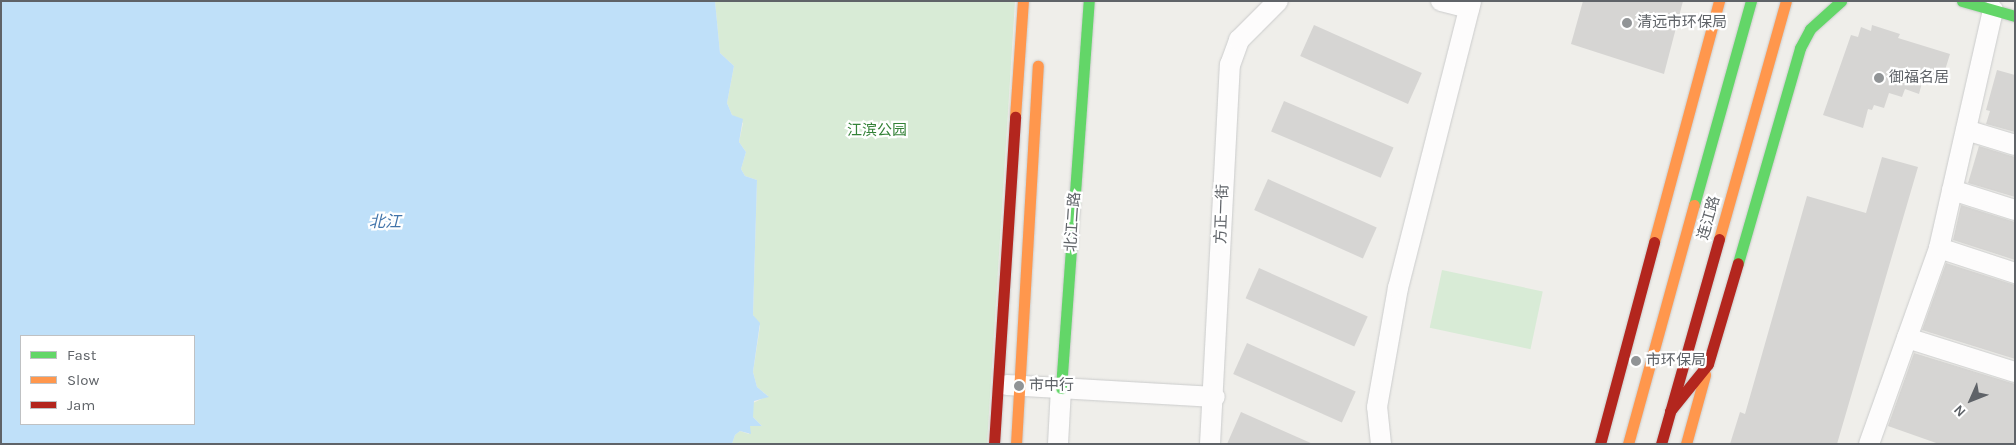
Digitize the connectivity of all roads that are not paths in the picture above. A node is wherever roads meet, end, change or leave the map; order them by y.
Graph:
1 (1023, 1) edge
2 (1090, 1) edge
3 (1278, 1) edge
4 (1441, 1) edge
5 (1719, 1) edge
6 (1751, 1) edge
7 (1786, 1) edge
8 (1841, 1) edge
9 (1962, 1) edge
10 (1470, 5) edge
11 (1731, 8) edge
12 (1993, 10) junction
13 (2015, 16) edge
14 (1739, 44) junction
15 (1039, 50) dead end
16 (1966, 130) junction
17 (2015, 145) edge
18 (1952, 190) junction
19 (2015, 210) edge
20 (1939, 248) junction
21 (2015, 274) edge
22 (1907, 338) junction
23 (1708, 364) junction
24 (2015, 372) edge
25 (996, 384) junction
26 (1019, 386) junction
27 (1061, 388) junction
28 (1215, 398) junction
29 (1670, 411) junction
30 (1629, 439) edge
31 (1872, 443) edge
32 (994, 444) edge
33 (1016, 444) edge
34 (1058, 444) edge
35 (1210, 444) edge
36 (1381, 444) edge
37 (1600, 444) edge
38 (1662, 444) edge
39 (1686, 444) edge

1 - 25 main road
2 - 27 main road, 北江二路
3 - 28 street, 方正一街
4 - 10 street
5 - 37 main road
6 - 14 main road, 连江路
7 - 29 main road, 连江路
8 - 23 main road
9 - 12 main road
10 - 36 street
11 - 14 main road
12 - 13 main road
12 - 16 street
14 - 30 main road, 连江路
15 - 26 main road
16 - 17 street
16 - 18 street
18 - 19 street
18 - 20 street
20 - 21 street
20 - 22 street
22 - 24 street
22 - 31 street
23 - 29 main road
23 - 39 main road
25 - 26 street
25 - 32 main road
26 - 27 street
26 - 33 main road
27 - 28 street
27 - 34 street, 北江二路
28 - 35 street, 方正一街
29 - 38 main road, 连江路
30 - 38 street

